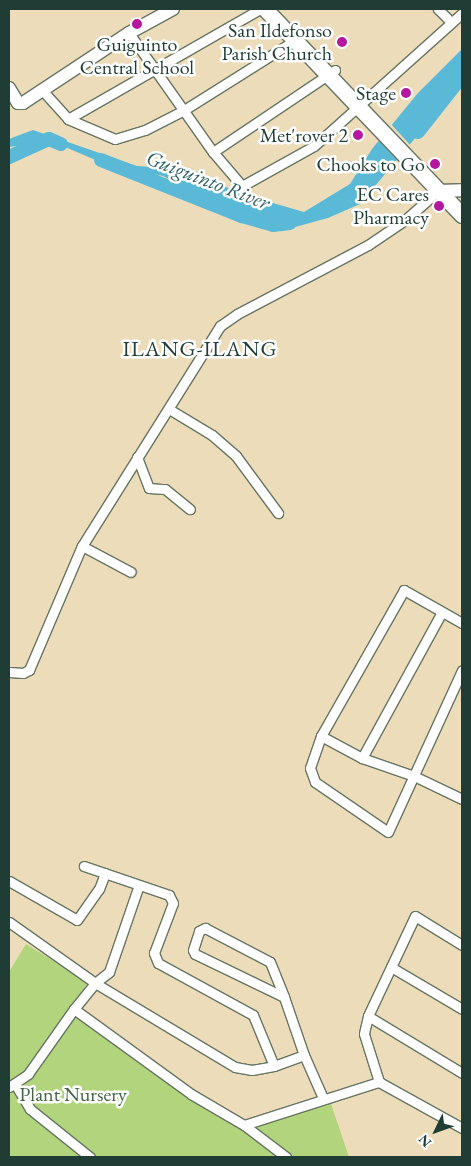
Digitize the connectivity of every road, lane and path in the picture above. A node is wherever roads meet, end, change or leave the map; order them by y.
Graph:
1 (173, 9) edge
2 (260, 9) edge
3 (265, 9) edge
4 (276, 9) edge
5 (438, 9) edge
6 (462, 13) edge
7 (451, 22) junction
8 (129, 34) junction
9 (295, 40) junction
10 (156, 71) junction
11 (332, 73) junction
12 (9, 88) edge
13 (43, 91) junction
14 (367, 108) junction
15 (184, 110) junction
16 (68, 119) junction
17 (213, 152) junction
18 (443, 190) junction
19 (462, 190) edge
20 (462, 204) edge
21 (462, 215) edge
22 (169, 409) junction
23 (137, 457) junction
24 (190, 509) dead end
25 (278, 513) dead end
26 (82, 546) junction
27 (131, 572) dead end
28 (442, 612) junction
29 (462, 623) edge
30 (462, 670) edge
31 (9, 672) edge
32 (321, 736) junction
33 (362, 758) junction
34 (414, 776) junction
35 (461, 795) edge
36 (84, 866) dead end
37 (106, 873) junction
38 (9, 882) edge
39 (139, 885) junction
40 (9, 922) edge
41 (462, 944) edge
42 (391, 967) junction
43 (95, 982) junction
44 (284, 997) junction
45 (74, 1009) junction
46 (462, 1009) edge
47 (368, 1016) junction
48 (304, 1055) junction
49 (274, 1066) junction
50 (462, 1073) edge
51 (379, 1082) junction
52 (12, 1086) edge
53 (323, 1098) junction
54 (244, 1125) junction
55 (462, 1128) edge
56 (90, 1157) edge
57 (286, 1157) edge

1 - 8 street
2 - 10 street
3 - 9 highway
4 - 11 highway
5 - 7 street
6 - 7 street
7 - 14 street
8 - 10 street
8 - 13 street
9 - 11 highway
9 - 15 street
10 - 15 street
10 - 16 street
11 - 14 highway
11 - 17 street
12 - 13 street
13 - 16 street
14 - 17 street
14 - 18 highway
15 - 16 street
15 - 17 street
18 - 19 street
18 - 20 highway
18 - 21 highway
18 - 22 street
22 - 23 street
22 - 25 street
23 - 24 street
23 - 26 street
26 - 27 street
26 - 31 street
28 - 29 street
28 - 32 street
28 - 33 street
30 - 34 street
32 - 33 street
32 - 34 street
33 - 34 street
34 - 35 street
36 - 37 street
37 - 38 street
37 - 39 street
39 - 43 street
39 - 49 street
40 - 43 street
41 - 42 street
42 - 46 street
42 - 47 street
43 - 45 street
43 - 49 street
44 - 44 street
44 - 48 street
45 - 52 street
45 - 54 street
47 - 50 street
47 - 51 street
48 - 49 street
48 - 53 street
51 - 53 street
51 - 55 street
52 - 56 street
53 - 54 street
54 - 57 street

